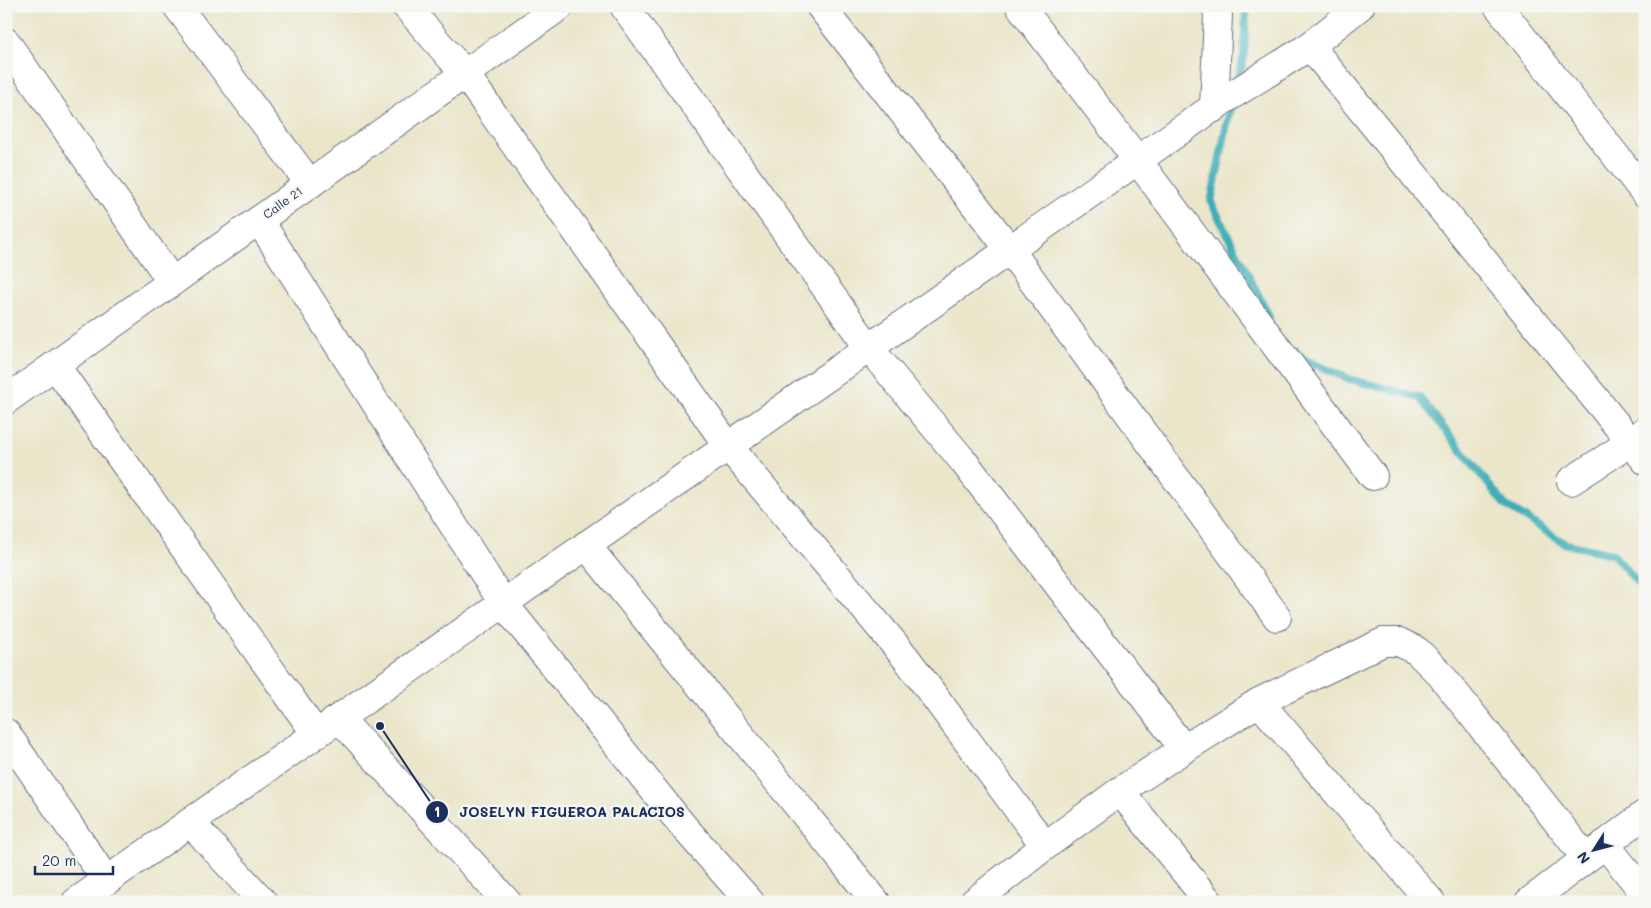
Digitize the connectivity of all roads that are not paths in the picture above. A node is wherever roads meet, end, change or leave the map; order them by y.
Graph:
1 (177, 6) edge
2 (406, 6) edge
3 (560, 6) edge
4 (624, 6) edge
5 (820, 6) edge
6 (1020, 6) edge
7 (1216, 6) edge
8 (1360, 6) edge
9 (1498, 6) edge
10 (6, 42) edge
11 (1300, 52) junction
12 (465, 74) junction
13 (1217, 105) junction
14 (1138, 161) junction
15 (310, 184) junction
16 (1645, 193) edge
17 (260, 220) junction
18 (1010, 250) junction
19 (172, 282) junction
20 (869, 348) junction
21 (55, 365) junction
22 (6, 400) edge
23 (1640, 444) edge
24 (728, 446) junction
25 (1373, 476) dead end
26 (1571, 481) dead end
27 (586, 545) junction
28 (503, 604) junction
29 (1278, 617) dead end
30 (1259, 702) junction
31 (339, 718) junction
32 (6, 733) edge
33 (316, 734) junction
34 (1184, 749) junction
35 (1120, 791) junction
36 (1645, 814) edge
37 (190, 822) junction
38 (1044, 846) junction
39 (1596, 851) junction
40 (106, 880) junction
41 (1002, 894) edge
42 (1645, 894) edge
43 (76, 902) edge
44 (263, 902) edge
45 (507, 902) edge
46 (750, 902) edge
47 (876, 902) edge
48 (974, 902) edge
49 (1209, 902) edge
50 (1431, 902) edge
51 (1530, 902) edge

1 - 15 street
2 - 12 street
3 - 12 street, Calle 21
4 - 20 street
5 - 18 street
6 - 14 street
7 - 13 street
8 - 11 street
9 - 16 street
10 - 19 street
11 - 13 street
11 - 23 street
12 - 15 street, Calle 21
12 - 24 street
13 - 14 street
14 - 18 street
14 - 25 street
15 - 17 street, Calle 21
17 - 19 street, Calle 21
17 - 28 street
18 - 20 street
18 - 29 street
19 - 21 street, Calle 21
20 - 24 street
20 - 34 street
21 - 22 street, Calle 21
21 - 33 street
23 - 26 street
24 - 27 street
24 - 38 street
27 - 28 street
27 - 47 street
28 - 31 street
28 - 46 street
30 - 34 street
30 - 39 street
30 - 50 street
31 - 33 street
31 - 45 street
32 - 40 street
33 - 37 street
34 - 35 street
35 - 38 street
35 - 49 street
36 - 39 street
37 - 40 street
37 - 44 street
38 - 41 street
39 - 42 street
39 - 51 street
40 - 43 street
41 - 48 street

